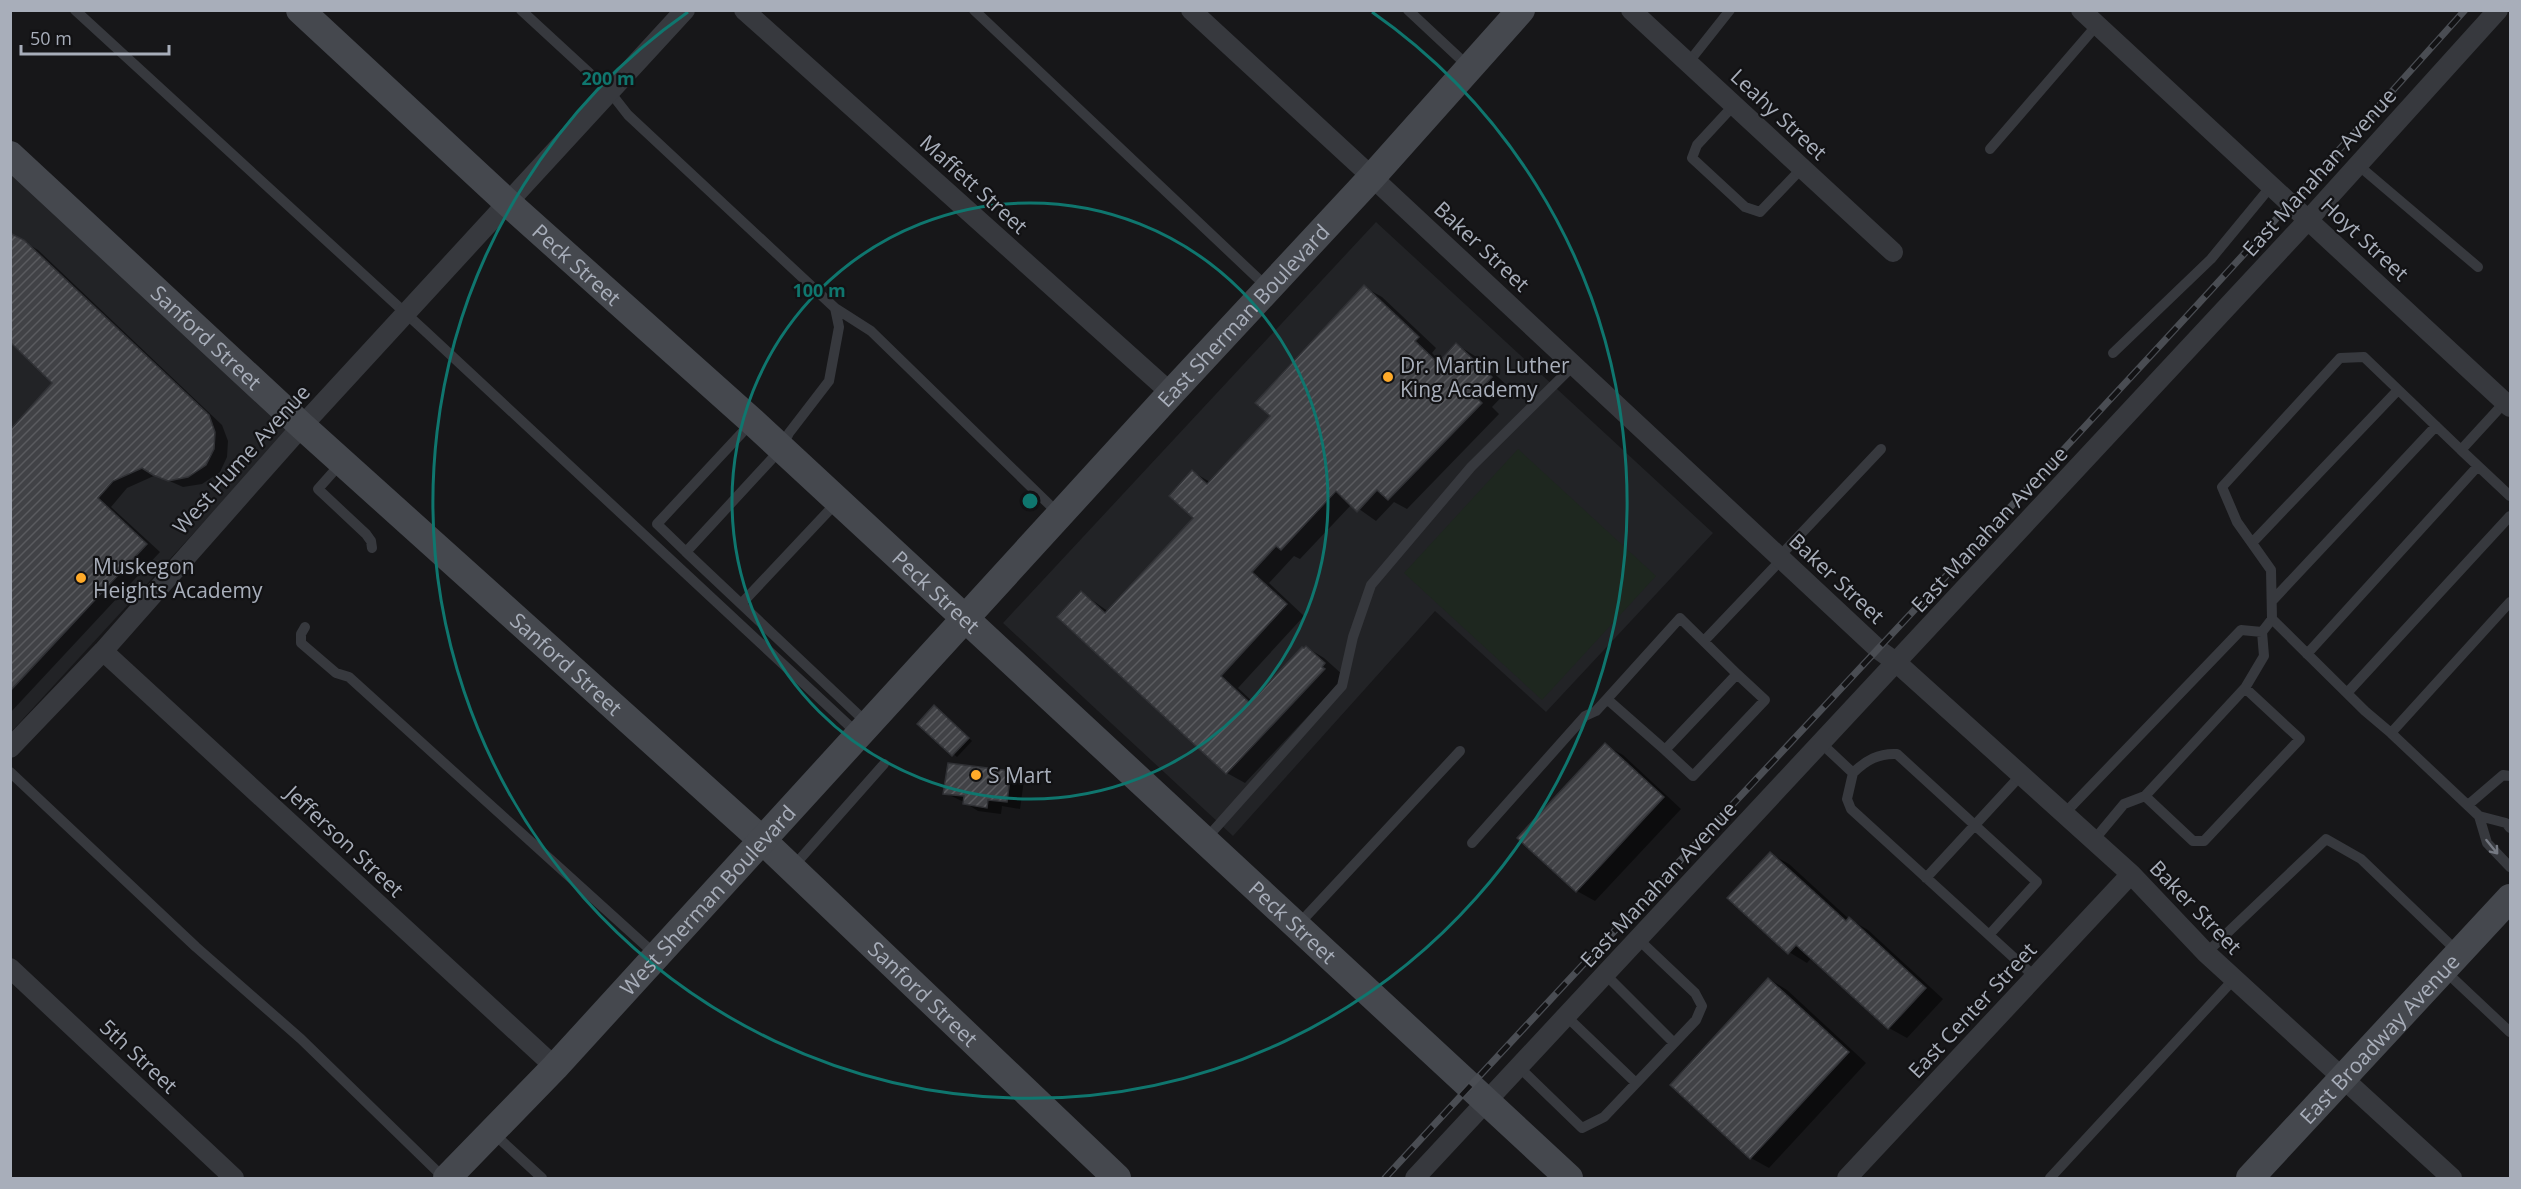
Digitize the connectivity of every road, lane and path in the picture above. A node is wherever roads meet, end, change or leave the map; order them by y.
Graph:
1 (75, 10) edge
2 (300, 10) edge
3 (521, 10) edge
4 (685, 10) edge
5 (744, 10) edge
6 (974, 10) edge
7 (1191, 10) edge
8 (1408, 10) edge
9 (1521, 10) edge
10 (1631, 10) edge
11 (1730, 10) edge
12 (2081, 10) edge
13 (2498, 10) edge
14 (2097, 25) junction
15 (1688, 63) junction
16 (1469, 67) junction
17 (610, 92) junction
18 (1734, 105) junction
19 (1990, 149) dead end
20 (11, 155) edge
21 (2358, 165) junction
22 (1802, 168) junction
23 (1372, 177) junction
24 (2272, 185) junction
25 (508, 203) junction
26 (2309, 219) junction
27 (1893, 252) dead end
28 (2478, 267) dead end
29 (1268, 288) junction
30 (835, 308) junction
31 (405, 314) junction
32 (2113, 353) dead end
33 (1574, 365) junction
34 (2398, 390) junction
35 (1171, 393) junction
36 (2508, 405) edge
37 (753, 422) junction
38 (302, 426) junction
39 (2436, 426) junction
40 (781, 449) junction
41 (1881, 449) dead end
42 (2461, 450) junction
43 (342, 462) junction
44 (2478, 466) junction
45 (2511, 496) edge
46 (837, 502) junction
47 (1060, 515) junction
48 (2511, 516) edge
49 (2252, 543) junction
50 (372, 548) dead end
51 (686, 552) junction
52 (1780, 558) junction
53 (2272, 601) junction
54 (2511, 602) edge
55 (742, 603) junction
56 (2272, 619) junction
57 (966, 620) junction
58 (305, 627) dead end
59 (2262, 632) junction
60 (1704, 641) junction
61 (103, 651) junction
62 (2307, 654) junction
63 (1897, 663) junction
64 (1737, 674) junction
65 (2245, 688) junction
66 (2347, 693) junction
67 (1607, 699) junction
68 (864, 729) junction
69 (2391, 733) junction
70 (1822, 744) junction
71 (10, 748) edge
72 (1665, 750) junction
73 (1460, 751) dead end
74 (884, 764) dead end
75 (10, 772) edge
76 (1853, 773) junction
77 (2021, 775) junction
78 (2511, 776) edge
79 (2145, 796) junction
80 (2468, 805) junction
81 (2064, 814) junction
82 (2479, 816) junction
83 (1975, 825) junction
84 (2511, 828) edge
85 (762, 840) junction
86 (1204, 840) junction
87 (2094, 840) junction
88 (1472, 843) dead end
89 (2511, 867) edge
90 (792, 868) junction
91 (2131, 874) junction
92 (1926, 878) junction
93 (2511, 898) edge
94 (1297, 926) junction
95 (1989, 935) junction
96 (1639, 940) junction
97 (2206, 953) junction
98 (657, 956) junction
99 (2452, 961) junction
100 (10, 968) edge
101 (1606, 975) junction
102 (2035, 977) junction
103 (2234, 979) junction
104 (1567, 1017) junction
105 (2511, 1032) edge
106 (1674, 1043) junction
107 (555, 1067) junction
108 (1520, 1068) junction
109 (2342, 1080) junction
110 (1636, 1083) junction
111 (1487, 1103) junction
112 (492, 1132) junction
113 (234, 1179) edge
114 (445, 1179) edge
115 (542, 1179) edge
116 (1117, 1179) edge
117 (1415, 1179) edge
118 (1569, 1179) edge
119 (1847, 1179) edge
120 (2050, 1179) edge
121 (2250, 1179) edge
122 (2452, 1179) edge

1 - 31 lane
2 - 25 street, Peck Street
3 - 17 lane
4 - 17 street, West Hume Avenue
5 - 35 street, Maffett Street
6 - 29 lane
7 - 23 street, Baker Street
8 - 16 lane
9 - 16 street, East Sherman Boulevard
10 - 15 street, Leahy Street
11 - 15 lane
12 - 14 street, Hoyt Street
13 - 21 street, East Manahan Avenue
14 - 19 lane
14 - 24 street, Hoyt Street
15 - 18 street, Leahy Street
16 - 23 street, East Sherman Boulevard
17 - 25 street, West Hume Avenue
17 - 30 lane
18 - 22 street, Leahy Street
18 - 22 lane
20 - 38 street, Sanford Street
21 - 26 street, East Manahan Avenue
21 - 28 lane
22 - 27 street, Leahy Street
23 - 29 street, East Sherman Boulevard
23 - 33 street, Baker Street
24 - 26 street, Hoyt Street
24 - 32 lane
25 - 31 street, West Hume Avenue
25 - 37 street, Peck Street
26 - 36 street, Hoyt Street
26 - 63 street, East Manahan Avenue
29 - 35 street, East Sherman Boulevard
30 - 40 lane
30 - 47 lane
31 - 38 street, West Hume Avenue
31 - 68 lane
33 - 52 street, Baker Street
33 - 86 lane
34 - 39 lane
34 - 49 lane
34 - 49 lane
35 - 47 street, East Sherman Boulevard
36 - 42 lane
37 - 40 street, Peck Street
37 - 51 lane
38 - 43 street, Sanford Street
38 - 61 street, West Hume Avenue
39 - 42 lane
39 - 53 lane
40 - 46 street, Peck Street
40 - 51 lane
41 - 52 lane
42 - 44 lane
43 - 50 lane
43 - 85 street, Sanford Street
44 - 45 lane
44 - 62 lane
46 - 55 lane
46 - 57 street, Peck Street
47 - 57 street, East Sherman Boulevard
48 - 66 lane
49 - 53 lane
51 - 55 lane
52 - 60 lane
52 - 63 street, Baker Street
53 - 56 lane
54 - 69 lane
55 - 68 lane
56 - 59 lane
56 - 62 lane
57 - 68 street, West Sherman Boulevard
57 - 86 street, Peck Street
58 - 98 lane
59 - 65 lane
59 - 81 lane
60 - 64 lane
60 - 67 lane
61 - 71 street, West Hume Avenue
61 - 107 street, Jefferson Street
62 - 66 lane
63 - 70 street, East Manahan Avenue
63 - 77 street, Baker Street
64 - 72 lane
64 - 72 lane
65 - 79 lane
65 - 79 lane
66 - 69 lane
67 - 72 lane
67 - 88 lane
68 - 85 street, West Sherman Boulevard
69 - 80 lane
70 - 76 lane
70 - 96 street, East Manahan Avenue
73 - 94 lane
74 - 90 lane
75 - 114 lane
76 - 83 lane
76 - 92 lane
77 - 81 street, Baker Street
77 - 83 lane
78 - 80 lane
79 - 87 lane
80 - 82 lane
81 - 87 street, Baker Street
82 - 84 lane
82 -> 89 lane
83 - 92 lane
83 - 95 lane
85 - 90 street, Sanford Street
85 - 98 street, West Sherman Boulevard
86 - 94 street, Peck Street
87 - 91 street, Baker Street
90 - 116 street, Sanford Street
91 - 97 street, Baker Street
91 - 102 street, East Center Street
92 - 95 lane
93 - 99 street, East Broadway Avenue
94 - 111 street, Peck Street
95 - 102 lane
96 - 101 street, East Manahan Avenue
96 - 106 lane
97 - 99 lane
97 - 103 street, Baker Street
98 - 107 street, West Sherman Boulevard
99 - 105 lane
99 - 109 street, East Broadway Avenue
100 - 113 street, 5th Street
101 - 104 street, East Manahan Avenue
101 - 106 lane
102 - 119 street, East Center Street
103 - 109 street, Baker Street
103 - 120 lane
104 - 108 street, East Manahan Avenue
104 - 110 lane
106 - 110 lane
107 - 112 street, West Sherman Boulevard
108 - 110 lane
108 - 111 street, East Manahan Avenue
109 - 121 street, East Broadway Avenue
109 - 122 street, Baker Street
111 - 117 street, East Manahan Avenue
111 - 118 street, Peck Street
112 - 114 street, West Sherman Boulevard
112 - 115 lane

